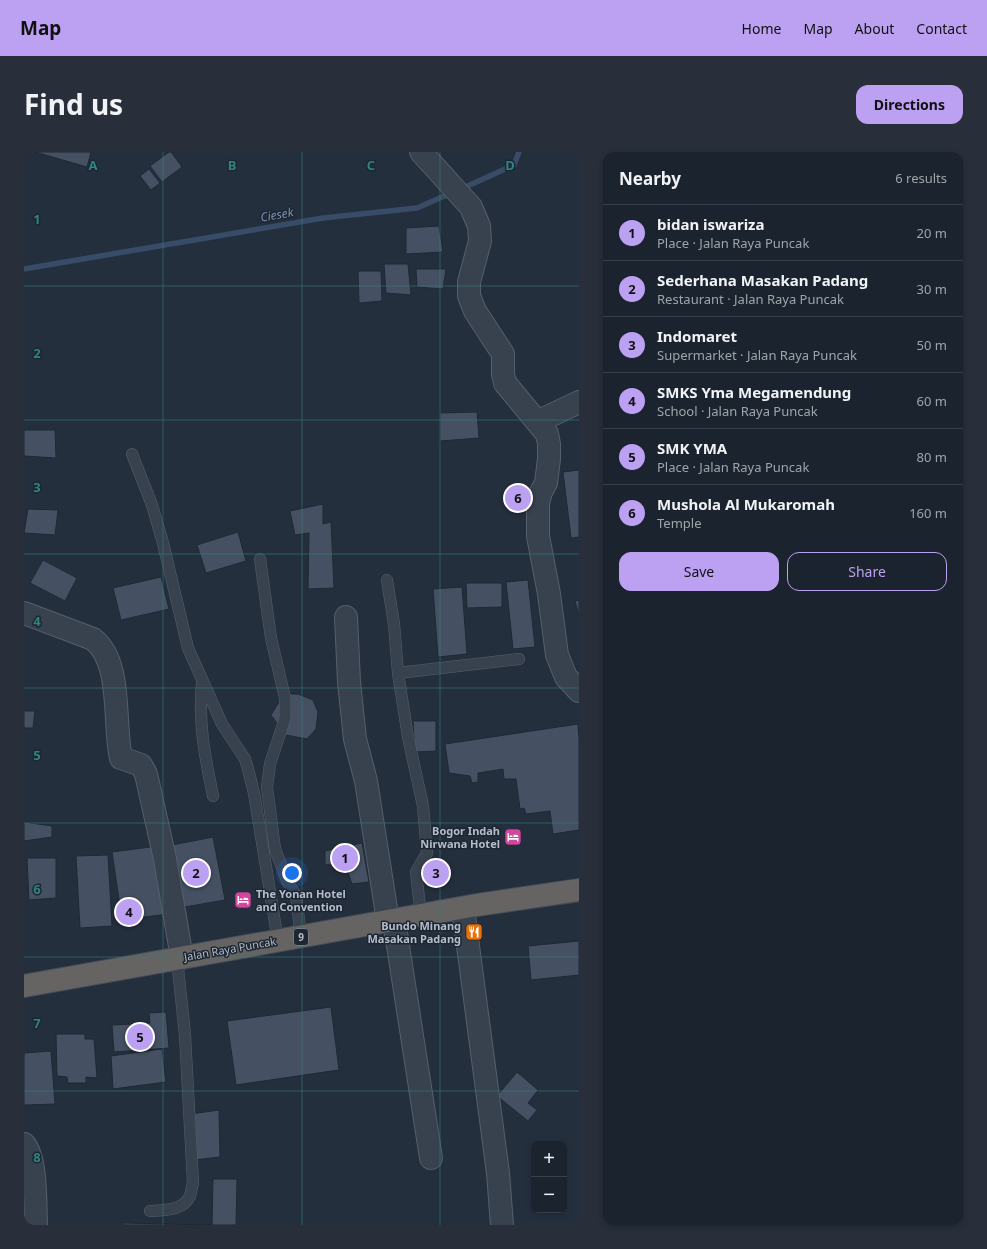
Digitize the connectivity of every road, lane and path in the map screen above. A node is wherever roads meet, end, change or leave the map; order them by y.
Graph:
1 (421, 153) edge
2 (579, 402) edge
3 (537, 422) junction
4 (132, 454) dead end
5 (260, 559) dead end
6 (387, 580) dead end
7 (24, 613) edge
8 (346, 617) dead end
9 (519, 659) dead end
10 (398, 674) junction
11 (202, 683) junction
12 (579, 691) edge
13 (213, 796) dead end
14 (579, 890) edge
15 (463, 908) junction
16 (421, 916) junction
17 (391, 921) junction
18 (301, 937) junction
19 (278, 941) junction
20 (180, 958) junction
21 (24, 986) edge
22 (24, 1144) edge
23 (431, 1158) dead end
24 (150, 1212) dead end
25 (36, 1225) edge
26 (502, 1225) edge

1 - 3 street
2 - 3 street
3 - 12 street
4 - 11 lane
5 - 18 lane
6 - 10 lane
7 - 20 street
8 - 17 street
9 - 10 lane
10 - 16 lane
11 - 13 lane
11 - 19 lane
14 - 15 highway, Jalan Raya Puncak / 9
15 - 16 highway, Jalan Raya Puncak / 9
15 - 26 street
16 - 17 highway, Jalan Raya Puncak / 9
17 - 18 highway, Jalan Raya Puncak / 9
17 - 23 street
18 - 19 highway, Jalan Raya Puncak / 9
19 - 20 highway, Jalan Raya Puncak / 9
20 - 21 highway, Jalan Raya Puncak / 9
20 - 24 lane
22 - 25 street

